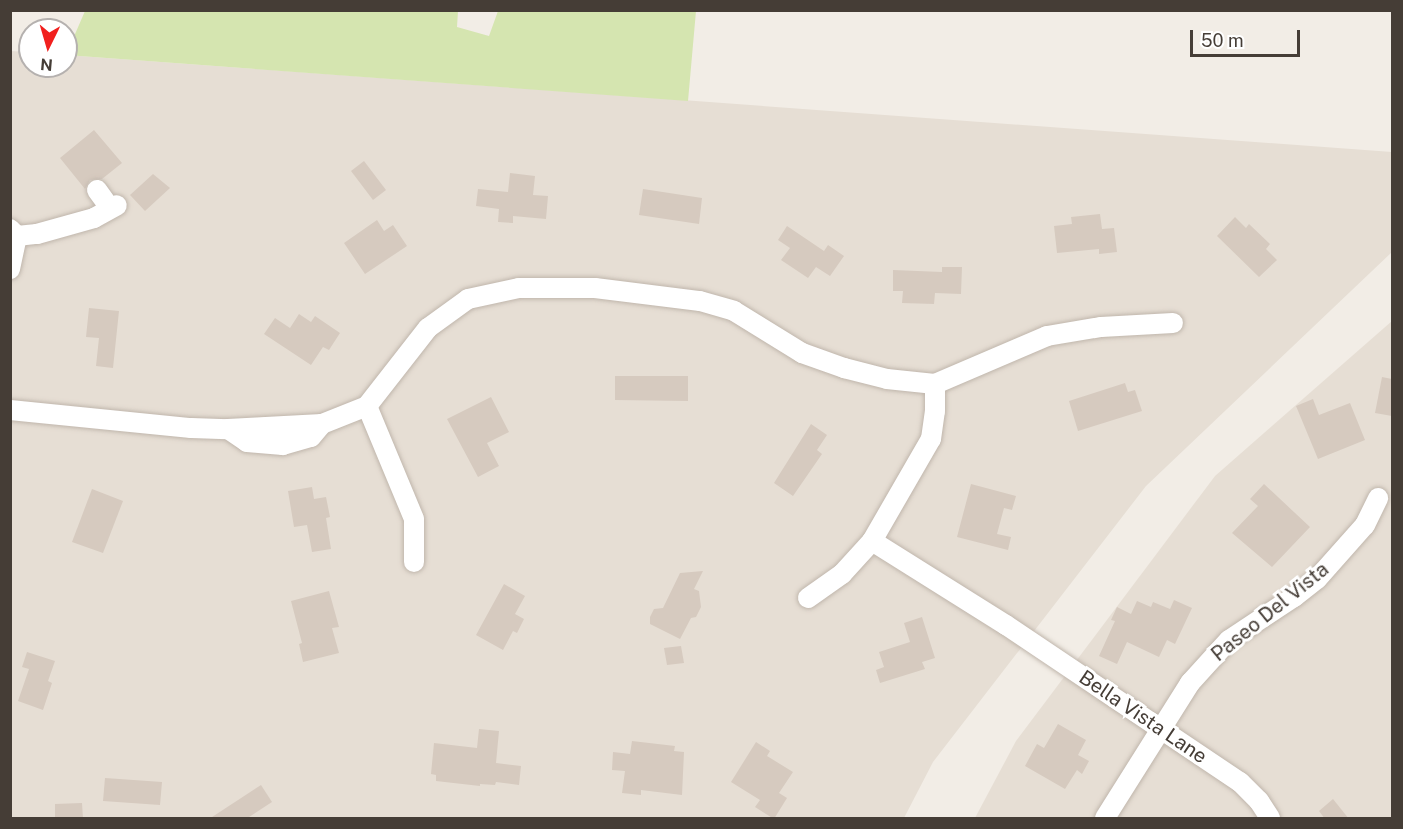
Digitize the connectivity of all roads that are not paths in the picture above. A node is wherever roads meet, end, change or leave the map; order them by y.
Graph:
1 (97, 190) dead end
2 (14, 232) edge
3 (10, 269) edge
4 (1173, 323) dead end
5 (935, 384) junction
6 (367, 406) junction
7 (10, 410) edge
8 (1378, 498) dead end
9 (872, 541) junction
10 (414, 562) dead end
11 (808, 598) dead end
12 (1161, 728) junction
13 (1105, 819) edge
14 (1270, 819) edge

1 - 2 street
2 - 3 street
4 - 5 street
5 - 6 street
5 - 9 street
6 - 7 street
6 - 10 street
8 - 12 street, Paseo Del Vista
9 - 11 street
9 - 12 street, Bella Vista Lane
12 - 13 street, Paseo Del Vista
12 - 14 street, Bella Vista Lane

